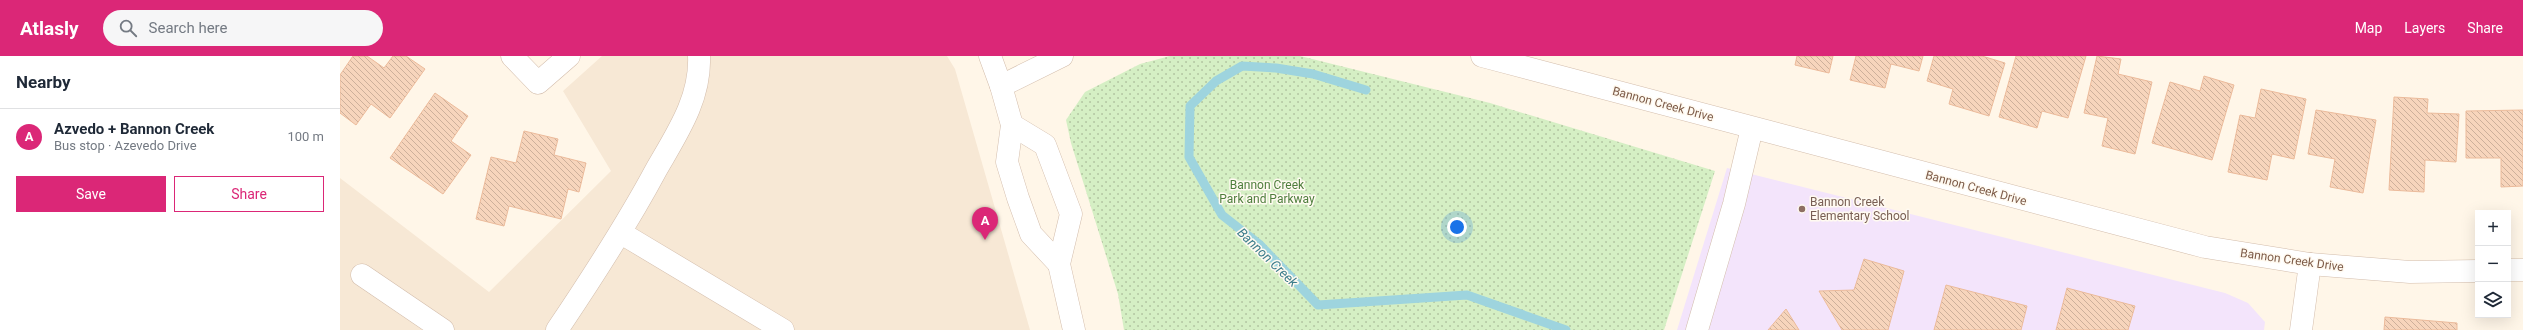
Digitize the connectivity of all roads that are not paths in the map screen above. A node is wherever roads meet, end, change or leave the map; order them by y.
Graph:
1 (512, 56) edge
2 (569, 56) edge
3 (699, 56) edge
4 (990, 56) edge
5 (1062, 56) edge
6 (1482, 56) edge
7 (1555, 65) edge
8 (1001, 86) junction
9 (1012, 125) junction
10 (1752, 128) junction
11 (621, 233) junction
12 (1059, 264) junction
13 (2310, 264) junction
14 (2511, 270) edge
15 (2523, 270) edge
16 (2475, 271) edge
17 (362, 275) dead end
18 (443, 330) edge
19 (557, 330) edge
20 (783, 330) edge
21 (1074, 330) edge
22 (1697, 330) edge
23 (2301, 330) edge

1 - 2 street
3 - 11 street
4 - 8 street
5 - 8 street
6 - 7 street, Bannon Creek Drive
7 - 10 street, Bannon Creek Drive
8 - 9 street
9 - 12 street
9 - 12 street
10 - 13 street, Bannon Creek Drive
10 - 22 street
11 - 19 street
11 - 20 street
12 - 21 street
13 - 16 street, Bannon Creek Drive
13 - 23 street
14 - 15 street
17 - 18 street

